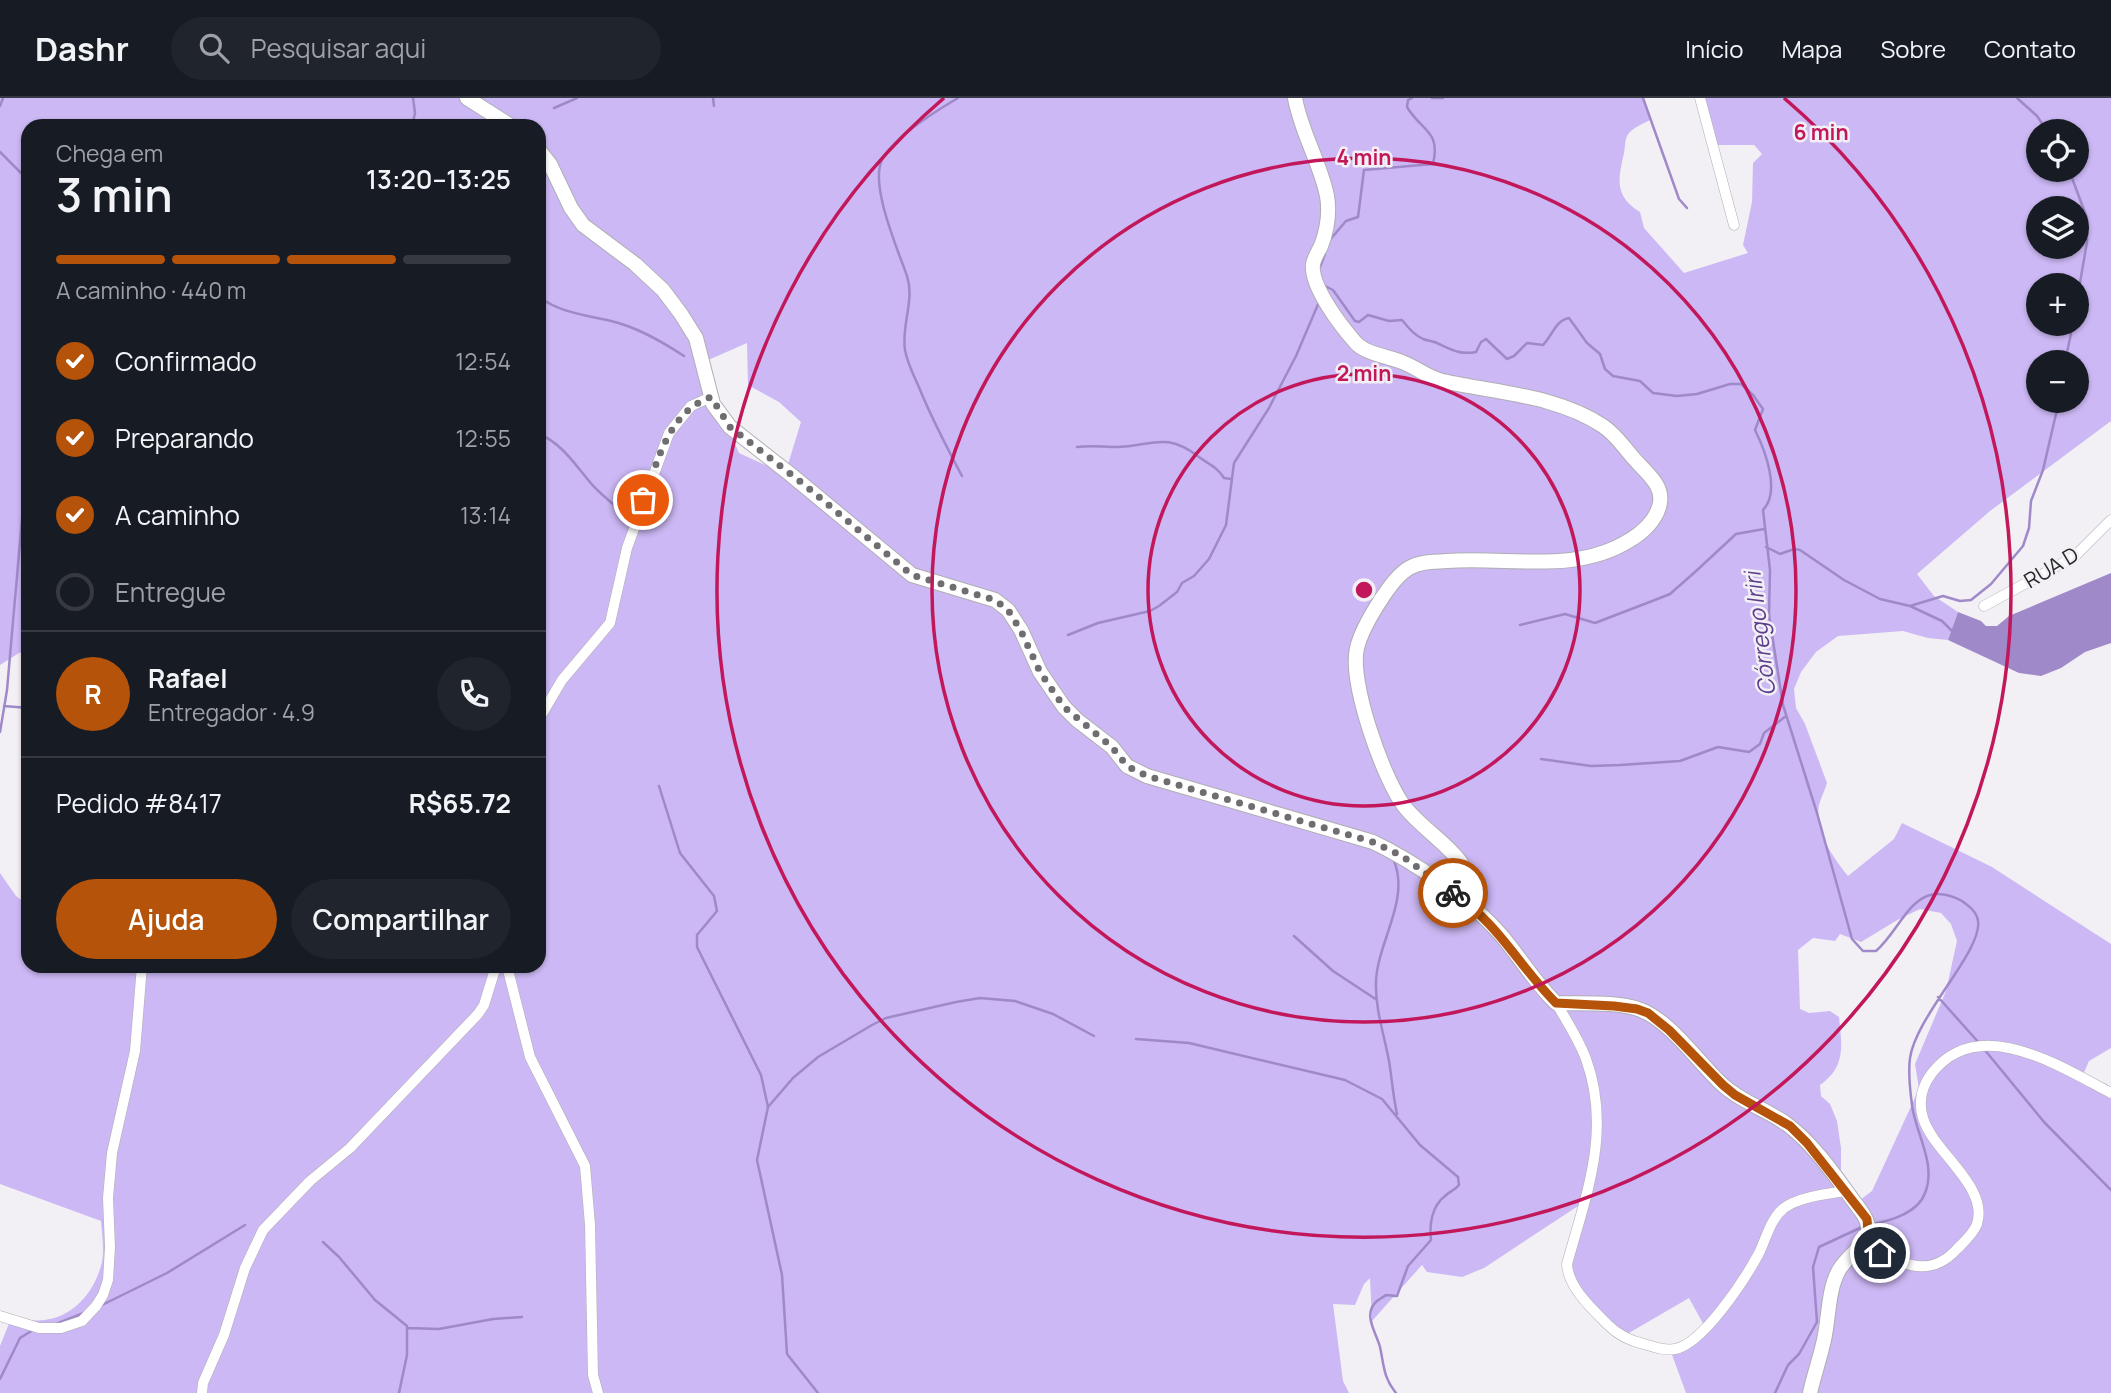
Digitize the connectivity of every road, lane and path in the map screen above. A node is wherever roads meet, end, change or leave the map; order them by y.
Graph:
1 (467, 98) edge
2 (1295, 98) edge
3 (1700, 98) edge
4 (500, 119) edge
5 (546, 159) edge
6 (1734, 225) dead end
7 (711, 397) junction
8 (2111, 520) edge
9 (1984, 606) dead end
10 (546, 707) edge
11 (1458, 896) junction
12 (141, 973) edge
13 (494, 973) edge
14 (508, 973) edge
15 (1556, 1003) junction
16 (2111, 1093) edge
17 (1844, 1191) junction
18 (1866, 1235) junction
19 (0, 1316) edge
20 (202, 1393) edge
21 (598, 1393) edge
22 (1810, 1393) edge

1 - 4 street
2 - 11 street
3 - 6 street
5 - 7 street
7 - 10 street
7 - 11 street
8 - 9 street, RUA D
11 - 15 street
12 - 19 street
13 - 20 street
14 - 21 street
15 - 17 street
15 - 17 street
16 - 18 street
17 - 18 street
18 - 22 street

